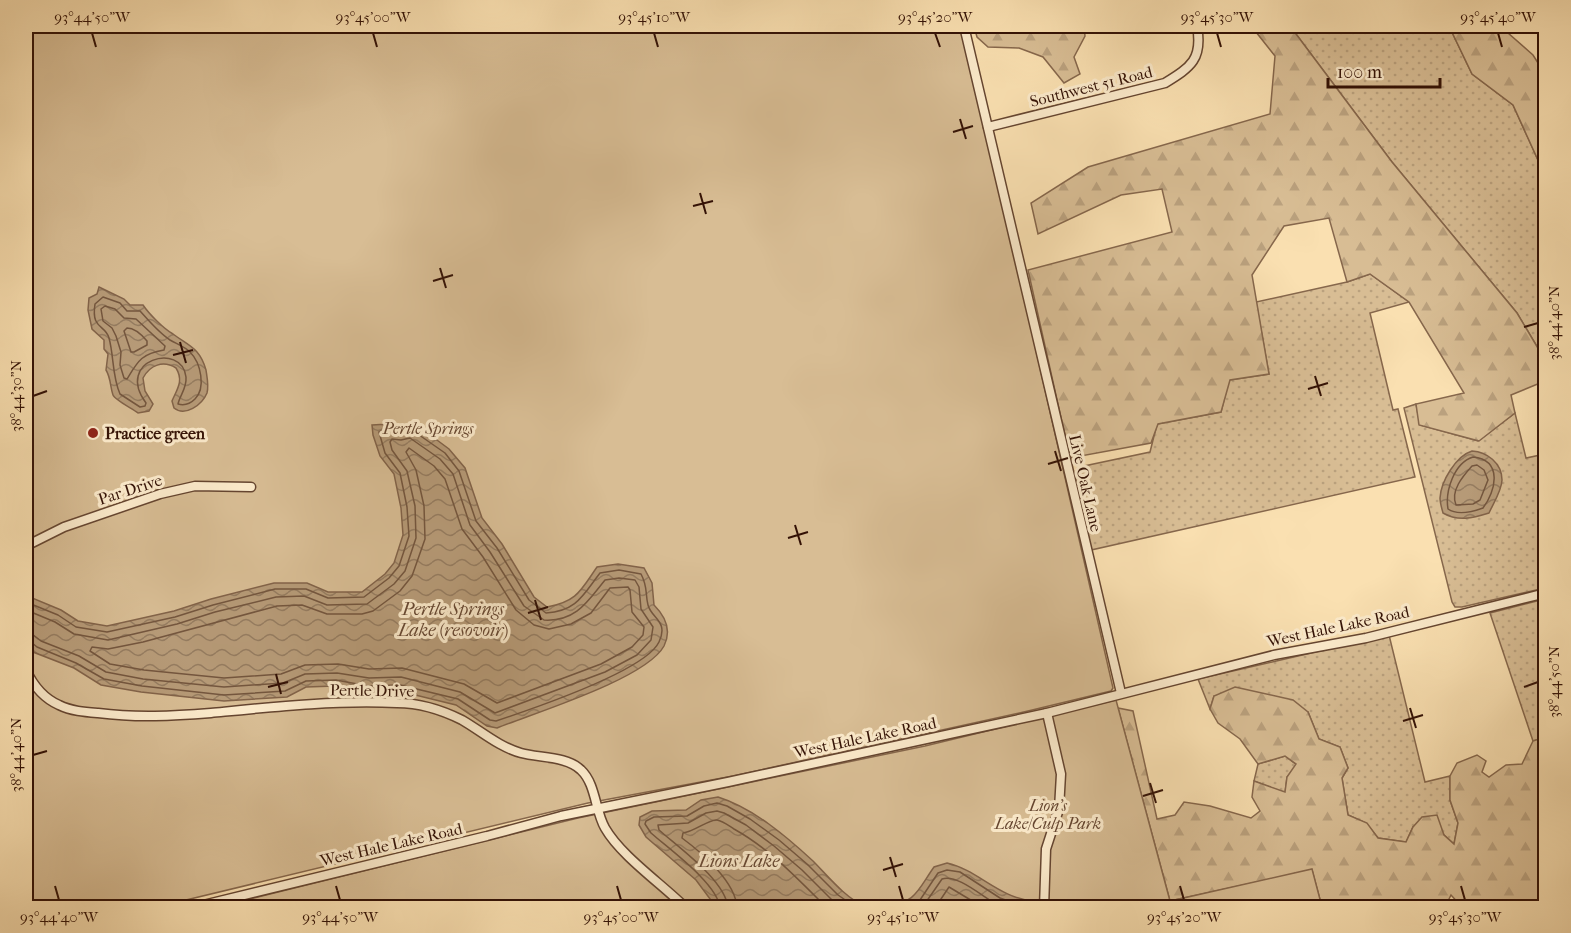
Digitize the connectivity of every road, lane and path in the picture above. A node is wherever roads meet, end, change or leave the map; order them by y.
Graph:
1 (964, 26) edge
2 (1197, 26) edge
3 (988, 127) junction
4 (251, 487) dead end
5 (26, 546) edge
6 (1545, 593) edge
7 (26, 670) edge
8 (1121, 693) junction
9 (1047, 713) junction
10 (598, 809) junction
11 (191, 908) edge
12 (686, 908) edge
13 (1044, 908) edge

1 - 3 street
2 - 3 street, Southwest 51 Road
3 - 8 street, Live Oak Lane
4 - 5 street, Par Drive
6 - 8 street, West Hale Lake Road
7 - 10 street, Pertle Drive
8 - 9 street, West Hale Lake Road
9 - 10 street, West Hale Lake Road
9 - 13 street
10 - 11 street, West Hale Lake Road
10 - 12 street, Pertle Drive

